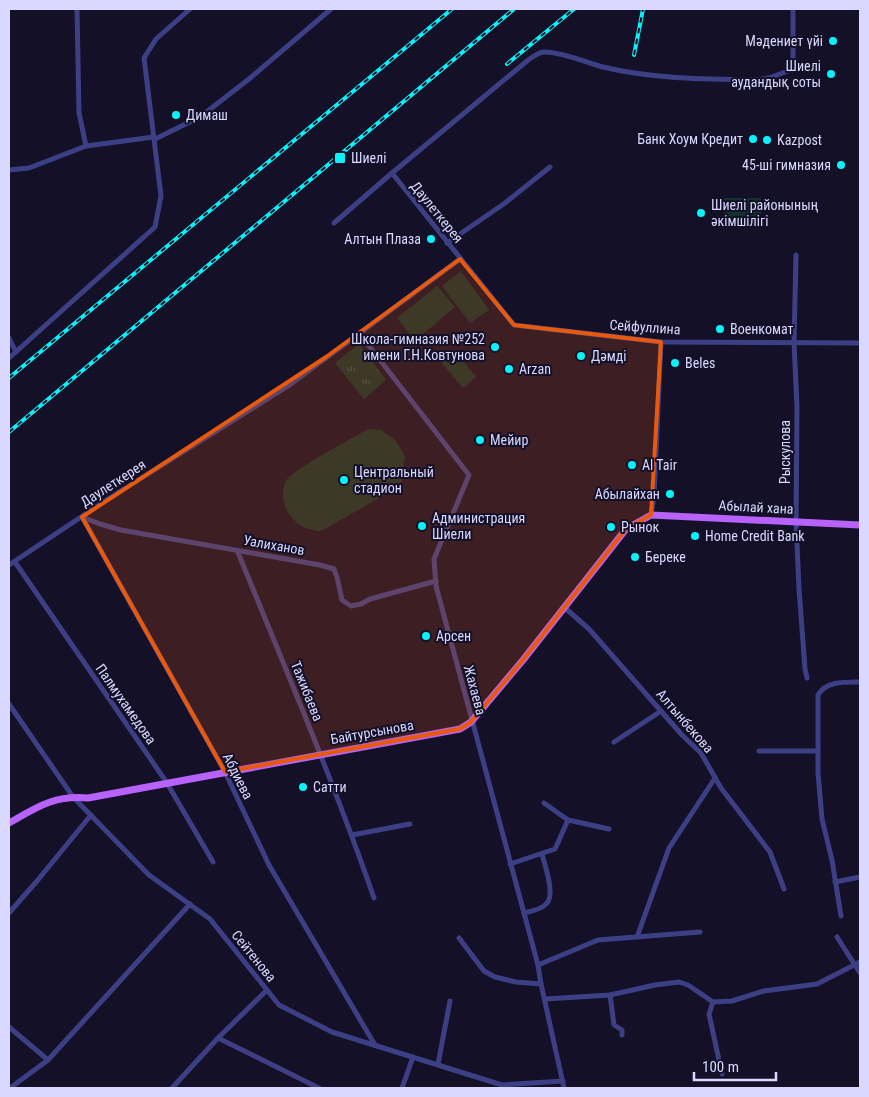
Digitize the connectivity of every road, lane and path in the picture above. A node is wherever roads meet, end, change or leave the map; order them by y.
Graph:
1 (77, 9) edge
2 (190, 9) edge
3 (331, 9) edge
4 (793, 9) edge
5 (154, 138) junction
6 (86, 146) junction
7 (550, 167) dead end
8 (9, 170) edge
9 (392, 173) junction
10 (334, 223) dead end
11 (448, 243) junction
12 (796, 255) dead end
13 (460, 259) junction
14 (359, 333) junction
15 (9, 338) edge
16 (661, 342) junction
17 (794, 342) junction
18 (860, 343) edge
19 (16, 352) junction
20 (9, 358) edge
21 (652, 515) junction
22 (82, 517) junction
23 (796, 522) junction
24 (860, 524) edge
25 (237, 550) junction
26 (14, 562) junction
27 (9, 565) edge
28 (436, 581) junction
29 (564, 607) junction
30 (807, 678) dead end
31 (860, 682) edge
32 (9, 704) edge
33 (661, 711) junction
34 (472, 722) junction
35 (614, 742) dead end
36 (759, 751) dead end
37 (818, 751) junction
38 (320, 754) junction
39 (225, 772) junction
40 (715, 778) junction
41 (167, 783) junction
42 (73, 797) junction
43 (544, 803) dead end
44 (91, 815) junction
45 (568, 820) junction
46 (9, 823) edge
47 (410, 824) dead end
48 (609, 828) dead end
49 (352, 835) junction
50 (542, 854) junction
51 (213, 862) dead end
52 (510, 864) junction
53 (860, 877) edge
54 (835, 882) junction
55 (784, 888) dead end
56 (374, 898) dead end
57 (190, 904) junction
58 (9, 913) edge
59 (524, 913) junction
60 (841, 916) dead end
61 (700, 932) dead end
62 (637, 937) junction
63 (837, 937) dead end
64 (459, 938) dead end
65 (858, 963) edge
66 (538, 965) junction
67 (860, 973) edge
68 (541, 984) junction
69 (267, 990) junction
70 (610, 995) junction
71 (545, 998) junction
72 (450, 1001) dead end
73 (713, 1002) junction
74 (9, 1027) edge
75 (622, 1036) dead end
76 (218, 1038) junction
77 (375, 1045) junction
78 (413, 1057) junction
79 (48, 1060) junction
80 (438, 1064) junction
81 (722, 1074) dead end
82 (563, 1082) junction
83 (10, 1088) edge
84 (172, 1088) edge
85 (319, 1088) edge
86 (402, 1088) edge
87 (564, 1088) edge

1 - 6 street
2 - 5 street
3 - 5 street
4 - 9 street
5 - 6 street
5 - 19 street
6 - 8 street
7 - 11 street
9 - 10 street
9 - 11 street, Даулеткерея
11 - 13 street, Даулеткерея
12 - 17 street, Рыскулова
13 - 14 street, Даулеткерея
13 - 16 street, Сейфуллина
14 - 22 street, Даулеткерея
14 - 28 street, Жахаева
15 - 19 street
16 - 17 street, Сейфуллина
16 - 21 street
17 - 18 street, Сейфуллина
17 - 23 street, Рыскулова
19 - 20 street
21 - 23 main road, Абылай хана
21 - 29 main road, Байтурсынова
22 - 25 street, Уалиханов
22 - 26 street, Даулеткерея
22 - 39 street, Абдиева
23 - 24 main road, Абылай хана
23 - 30 street, Рыскулова
25 - 28 street, Уалиханов
25 - 38 street, Тажибаева
26 - 27 street, Даулеткерея
26 - 41 street, Палмухамедова
28 - 34 street, Жахаева
29 - 33 street, Алтынбекова
29 - 34 main road, Байтурсынова
31 - 37 street
32 - 42 street, Сейтенова
33 - 35 street
33 - 40 street, Алтынбекова
34 - 38 main road, Байтурсынова
34 - 52 street, Жахаева
36 - 37 street
37 - 54 street
38 - 39 main road, Байтурсынова
38 - 49 street, Тажибаева
39 - 41 main road, Байтурсынова
39 - 77 street, Абдиева
40 - 55 street, Алтынбекова
40 - 62 street
41 - 42 main road, Байтурсынова
41 - 51 street, Палмухамедова
42 - 44 street, Сейтенова
42 - 46 main road, Байтурсынова
43 - 45 street
44 - 57 street, Сейтенова
44 - 58 street
45 - 48 street
45 - 50 street
47 - 49 street
49 - 56 street, Тажибаева
50 - 52 street
50 - 59 street
52 - 59 street, Жахаева
53 - 54 street
54 - 60 street
57 - 69 street, Сейтенова
57 - 79 street
59 - 66 street, Жахаева
61 - 62 street
62 - 66 street
63 - 65 street
64 - 68 street
65 - 67 street
65 - 73 street
66 - 68 street, Жахаева
68 - 71 street, Жахаева
69 - 76 street
69 - 77 street, Сейтенова
70 - 71 street
70 - 73 street
70 - 75 street
71 - 82 street, Жахаева
72 - 80 street
73 - 81 street
74 - 79 street
76 - 84 street
76 - 85 street
77 - 78 street, Сейтенова
78 - 80 street, Сейтенова
78 - 86 street
79 - 83 street
80 - 82 street, Сейтенова
82 - 87 street, Жахаева

